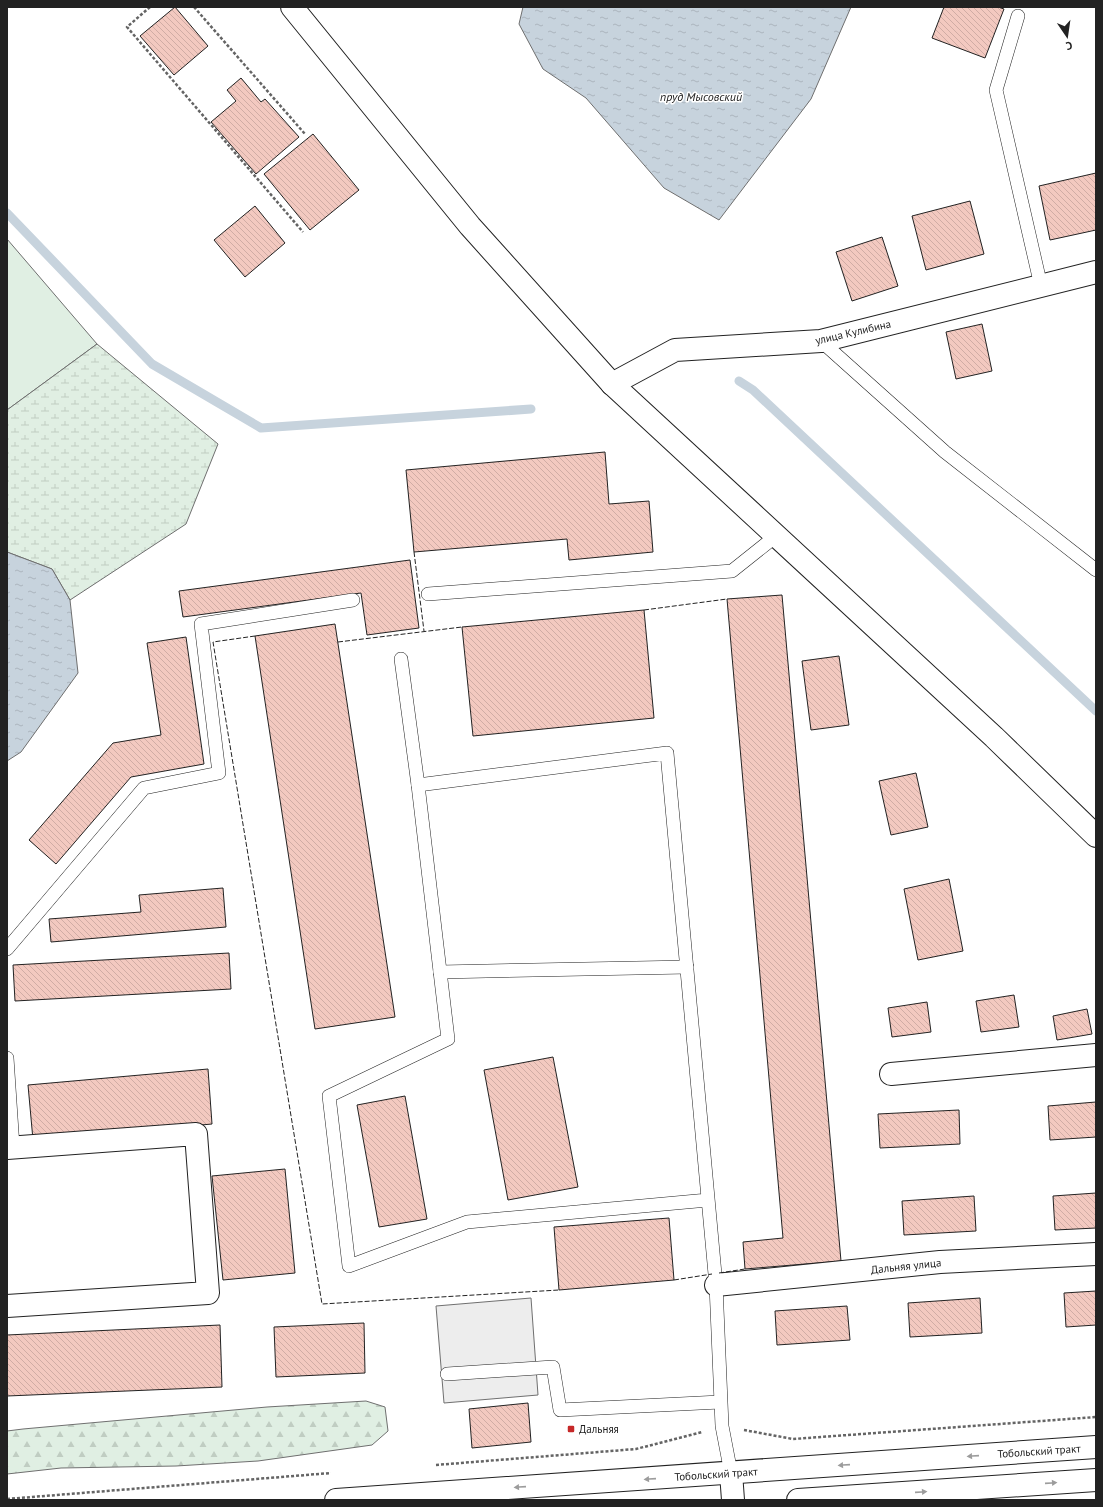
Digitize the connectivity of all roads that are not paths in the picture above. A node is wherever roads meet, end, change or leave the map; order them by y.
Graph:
1 (292, 7) edge
2 (1018, 16) dead end
3 (1096, 272) edge
4 (1041, 286) junction
5 (821, 341) junction
6 (612, 384) junction
7 (776, 536) junction
8 (1096, 570) edge
9 (428, 594) dead end
10 (353, 600) dead end
11 (402, 659) dead end
12 (418, 785) junction
13 (1096, 836) edge
14 (7, 949) edge
15 (686, 967) junction
16 (440, 972) junction
17 (1096, 1055) edge
18 (7, 1058) edge
19 (891, 1074) dead end
20 (10, 1147) edge
21 (708, 1200) junction
22 (1096, 1254) edge
23 (716, 1285) junction
24 (7, 1306) edge
25 (447, 1374) dead end
26 (720, 1402) junction
27 (1096, 1447) edge
28 (731, 1473) junction
29 (1096, 1480) edge
30 (336, 1500) edge
31 (733, 1500) edge
32 (798, 1500) edge

1 - 6 street
2 - 4 lane
3 - 4 street, улица Кулибина
4 - 5 street, улица Кулибина
5 - 6 street, улица Кулибина
5 - 8 lane
6 - 7 street
7 - 9 lane
7 - 13 street
10 - 14 lane
11 - 12 lane
12 - 15 lane
12 - 16 lane
15 - 16 lane
15 - 21 lane
16 - 21 lane
17 - 19 street
18 - 20 lane
20 - 24 street
21 - 23 lane
22 - 23 street, Дальняя улица
23 - 26 lane
25 - 26 lane
26 - 28 lane
27 -> 28 street, Тобольский тракт
28 -> 30 street, Тобольский тракт
28 - 31 street
32 -> 29 street

